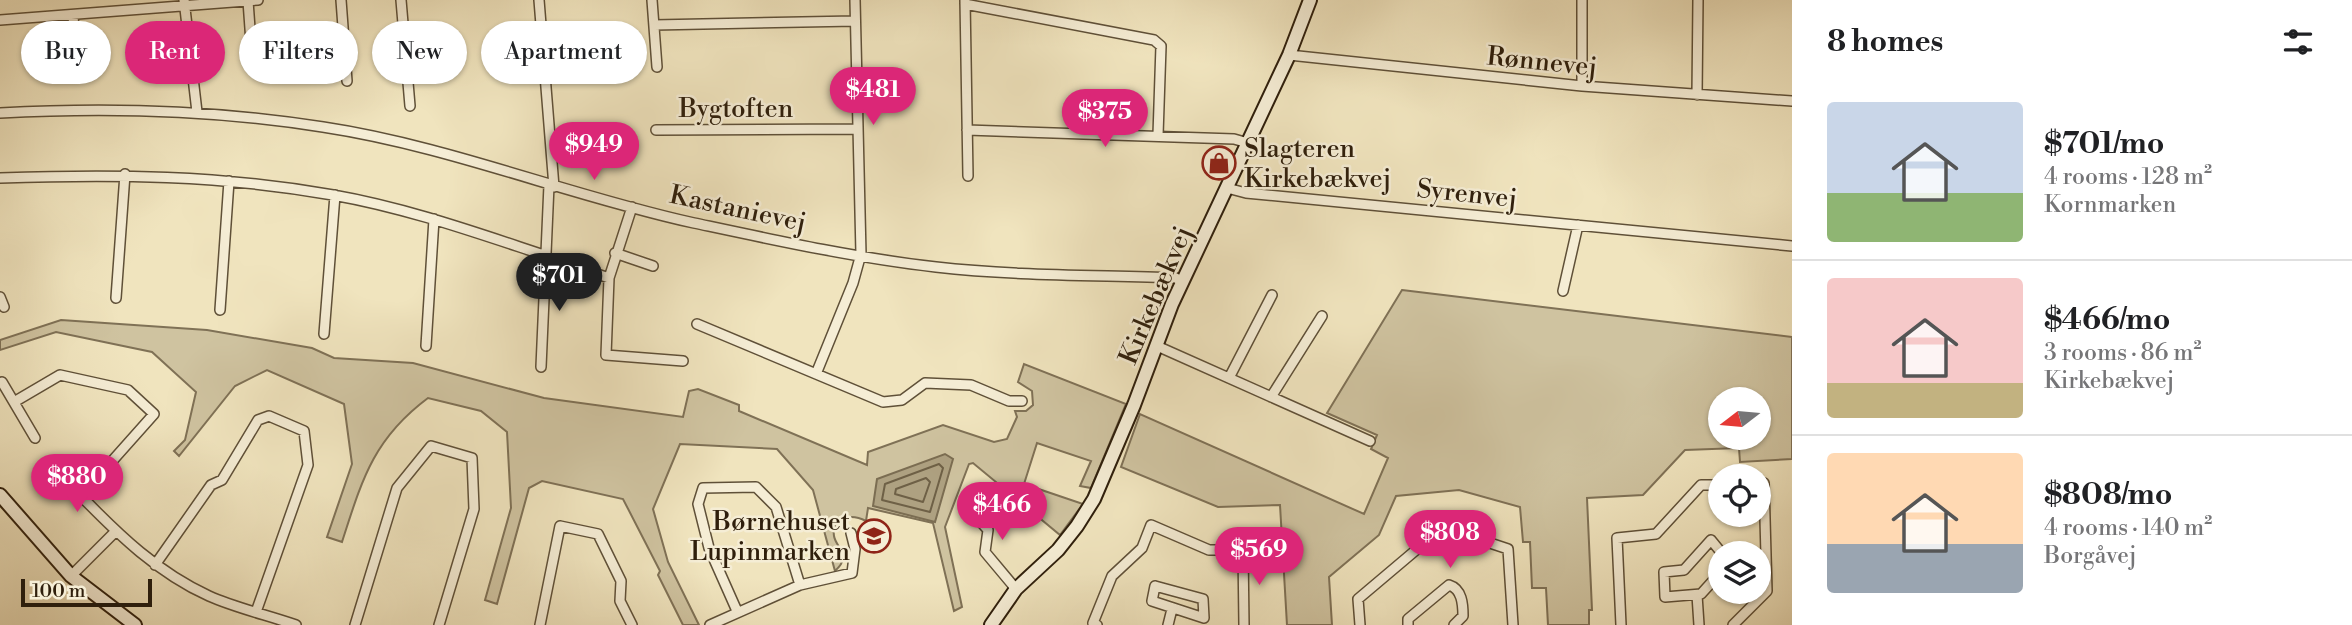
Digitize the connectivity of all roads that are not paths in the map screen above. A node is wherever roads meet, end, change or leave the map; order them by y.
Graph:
1 (258, 0) edge
2 (341, 0) edge
3 (401, 0) edge
4 (539, 0) edge
5 (652, 0) edge
6 (855, 0) edge
7 (1310, 0) edge
8 (1583, 0) edge
9 (1698, 0) edge
10 (248, 1) edge
11 (184, 2) edge
12 (965, 2) edge
13 (73, 15) junction
14 (0, 20) edge
15 (73, 21) edge
16 (249, 21) edge
17 (343, 21) edge
18 (856, 21) junction
19 (654, 25) junction
20 (1289, 55) junction
21 (657, 67) dead end
22 (1582, 86) junction
23 (1697, 95) junction
24 (1792, 101) edge
25 (410, 106) dead end
26 (197, 112) junction
27 (0, 113) edge
28 (858, 129) junction
29 (656, 130) dead end
30 (967, 130) junction
31 (1157, 135) junction
32 (1248, 143) junction
33 (125, 174) junction
34 (968, 176) dead end
35 (0, 178) edge
36 (229, 181) junction
37 (552, 186) junction
38 (1227, 188) junction
39 (335, 195) junction
40 (632, 207) junction
41 (434, 219) junction
42 (1578, 225) junction
43 (1792, 246) edge
44 (615, 253) junction
45 (861, 254) junction
46 (551, 258) junction
47 (653, 266) dead end
48 (609, 278) junction
49 (1182, 282) junction
50 (1563, 292) dead end
51 (1272, 295) dead end
52 (0, 297) edge
53 (116, 298) dead end
54 (5, 307) dead end
55 (220, 310) dead end
56 (1322, 316) dead end
57 (697, 324) dead end
58 (324, 334) dead end
59 (426, 346) dead end
60 (1157, 346) junction
61 (683, 361) dead end
62 (541, 367) dead end
63 (816, 374) junction
64 (1229, 378) junction
65 (2, 383) dead end
66 (1271, 397) junction
67 (1022, 401) dead end
68 (14, 402) junction
69 (35, 438) dead end
70 (1370, 441) dead end
71 (1708, 485) edge
72 (0, 495) edge
73 (972, 512) dead end
74 (1766, 527) edge
75 (115, 532) junction
76 (851, 533) dead end
77 (155, 565) junction
78 (71, 576) junction
79 (800, 585) junction
80 (1016, 589) junction
81 (1697, 595) junction
82 (1172, 609) junction
83 (737, 611) junction
84 (256, 612) junction
85 (135, 625) edge
86 (294, 625) edge
87 (355, 625) edge
88 (439, 625) edge
89 (540, 625) edge
90 (632, 625) edge
91 (710, 625) edge
92 (991, 625) edge
93 (1097, 625) edge
94 (1168, 625) edge
95 (1244, 625) edge
96 (1360, 625) edge
97 (1408, 625) edge
98 (1454, 625) edge
99 (1513, 625) edge
100 (1621, 625) edge
101 (1699, 625) edge
102 (1734, 625) edge

1 - 10 street
2 - 17 street
3 - 25 street
4 - 37 street
5 - 19 street
6 - 18 street
7 - 20 street, Kirkebækvej
8 - 22 street
9 - 23 street
10 - 11 street
10 - 16 street
11 - 13 street
11 - 26 street
12 - 30 street
12 - 31 street
13 - 14 street
13 - 15 street
18 - 19 street
18 - 28 street
19 - 21 street
20 - 22 street, Rønnevej
20 - 32 street, Kirkebækvej
22 - 23 street, Rønnevej
23 - 24 street, Rønnevej
26 - 27 street, Kastanievej
26 - 37 street, Kastanievej
28 - 29 street, Bygtoften
28 - 45 street
30 - 31 street
30 - 34 street
31 - 32 street
32 - 38 street, Kirkebækvej
33 - 35 street
33 - 36 street
33 - 53 street
36 - 39 street
36 - 55 street
37 - 40 street, Kastanievej
37 - 46 street
38 - 42 street, Syrenvej
38 - 49 street, Kirkebækvej
39 - 41 street
39 - 58 street
40 - 44 street
40 - 45 street, Kastanievej
41 - 46 street
41 - 59 street
42 - 43 street, Syrenvej
42 - 50 street
44 - 47 street
44 - 48 street
45 - 49 street, Kastanievej
45 - 63 street
46 - 48 street
46 - 62 street
48 - 61 street
49 - 60 street, Kirkebækvej
51 - 64 street
52 - 54 street
56 - 66 street
57 - 63 street
60 - 64 street
60 - 80 street, Kirkebækvej
63 - 67 street
64 - 66 street
65 - 68 street
66 - 70 street
68 - 69 street
68 - 75 street
71 - 100 street
72 - 78 street
73 - 80 street
74 - 102 street
75 - 77 street
75 - 78 street
76 - 79 street
77 - 84 street
77 - 84 street
78 - 85 street
79 - 83 street
79 - 83 street
80 - 92 street, Kirkebækvej
81 - 81 street
81 - 101 street
82 - 82 street
82 - 94 street
83 - 91 street
84 - 86 street
87 - 88 street
89 - 90 street
93 - 95 street
96 - 99 street
97 - 98 street

